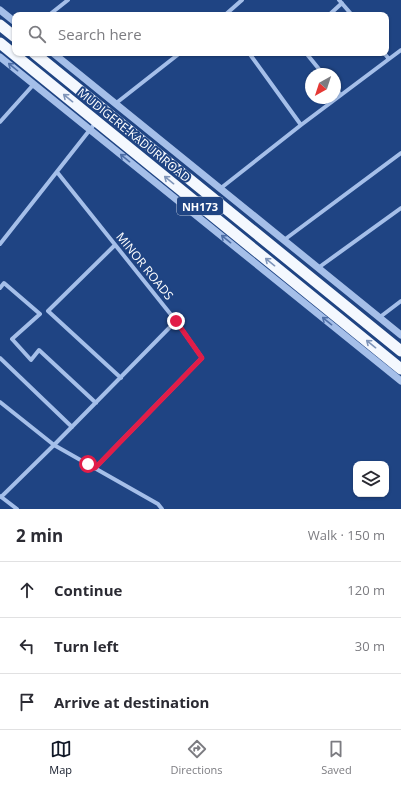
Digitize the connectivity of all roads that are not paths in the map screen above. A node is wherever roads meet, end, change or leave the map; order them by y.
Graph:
1 (68, 0) edge
2 (242, 0) edge
3 (340, 2) edge
4 (0, 10) edge
5 (53, 12) edge
6 (228, 12) edge
7 (332, 12) edge
8 (349, 12) edge
9 (12, 20) edge
10 (0, 25) edge
11 (12, 35) edge
12 (0, 43) edge
13 (401, 50) edge
14 (12, 54) edge
15 (15, 56) edge
16 (38, 56) edge
17 (57, 56) edge
18 (176, 56) edge
19 (251, 56) edge
20 (308, 56) edge
21 (386, 56) edge
22 (0, 57) edge
23 (389, 60) junction
24 (318, 68) edge
25 (34, 84) junction
26 (341, 95) edge
27 (115, 104) junction
28 (329, 104) edge
29 (0, 122) edge
30 (301, 125) junction
31 (94, 126) junction
32 (401, 153) edge
33 (57, 172) junction
34 (221, 188) junction
35 (401, 208) edge
36 (284, 240) junction
37 (0, 244) edge
38 (115, 245) junction
39 (318, 268) junction
40 (0, 288) edge
41 (401, 301) edge
42 (380, 317) junction
43 (176, 321) junction
44 (401, 335) edge
45 (401, 351) edge
46 (0, 358) edge
47 (401, 369) edge
48 (120, 378) junction
49 (401, 381) edge
50 (0, 402) edge
51 (96, 403) junction
52 (72, 427) junction
53 (54, 445) junction
54 (95, 468) junction
55 (1, 497) edge
56 (17, 509) edge
57 (162, 509) edge

1 - 5 street
2 - 6 street
3 - 7 street
3 - 8 street
4 - 9 street
10 - 11 highway
14 -> 12 highway, MUDIGERE-KADUR ROAD / NH173
13 - 23 street
31 -> 15 highway, MUDIGERE-KADUR ROAD / NH173
16 - 45 highway, MUDIGERE-KADUR ROAD / NH173
17 - 27 street
18 - 27 street
19 - 30 street
20 - 24 street
21 - 23 street
25 -> 22 street
23 - 26 street
25 - 29 street
25 - 31 street
27 - 34 street
28 - 30 street
30 - 34 street
31 - 33 street
47 -> 31 highway, MUDIGERE-KADUR ROAD / NH173
49 -> 31 street
32 - 36 street
33 - 37 street
33 - 38 street, MINOR ROADS
34 - 36 street
35 - 39 street
36 - 39 street
38 - 43 street, MINOR ROADS
38 - 48 street
39 - 42 street
40 - 51 street
41 - 42 street
42 - 44 street
43 - 48 street
43 - 54 street, MINOR ROADS
46 - 52 street
48 - 51 street
50 - 53 street
51 - 52 street
52 - 53 street
53 - 54 street
53 - 55 street
54 - 57 street
55 - 56 street

